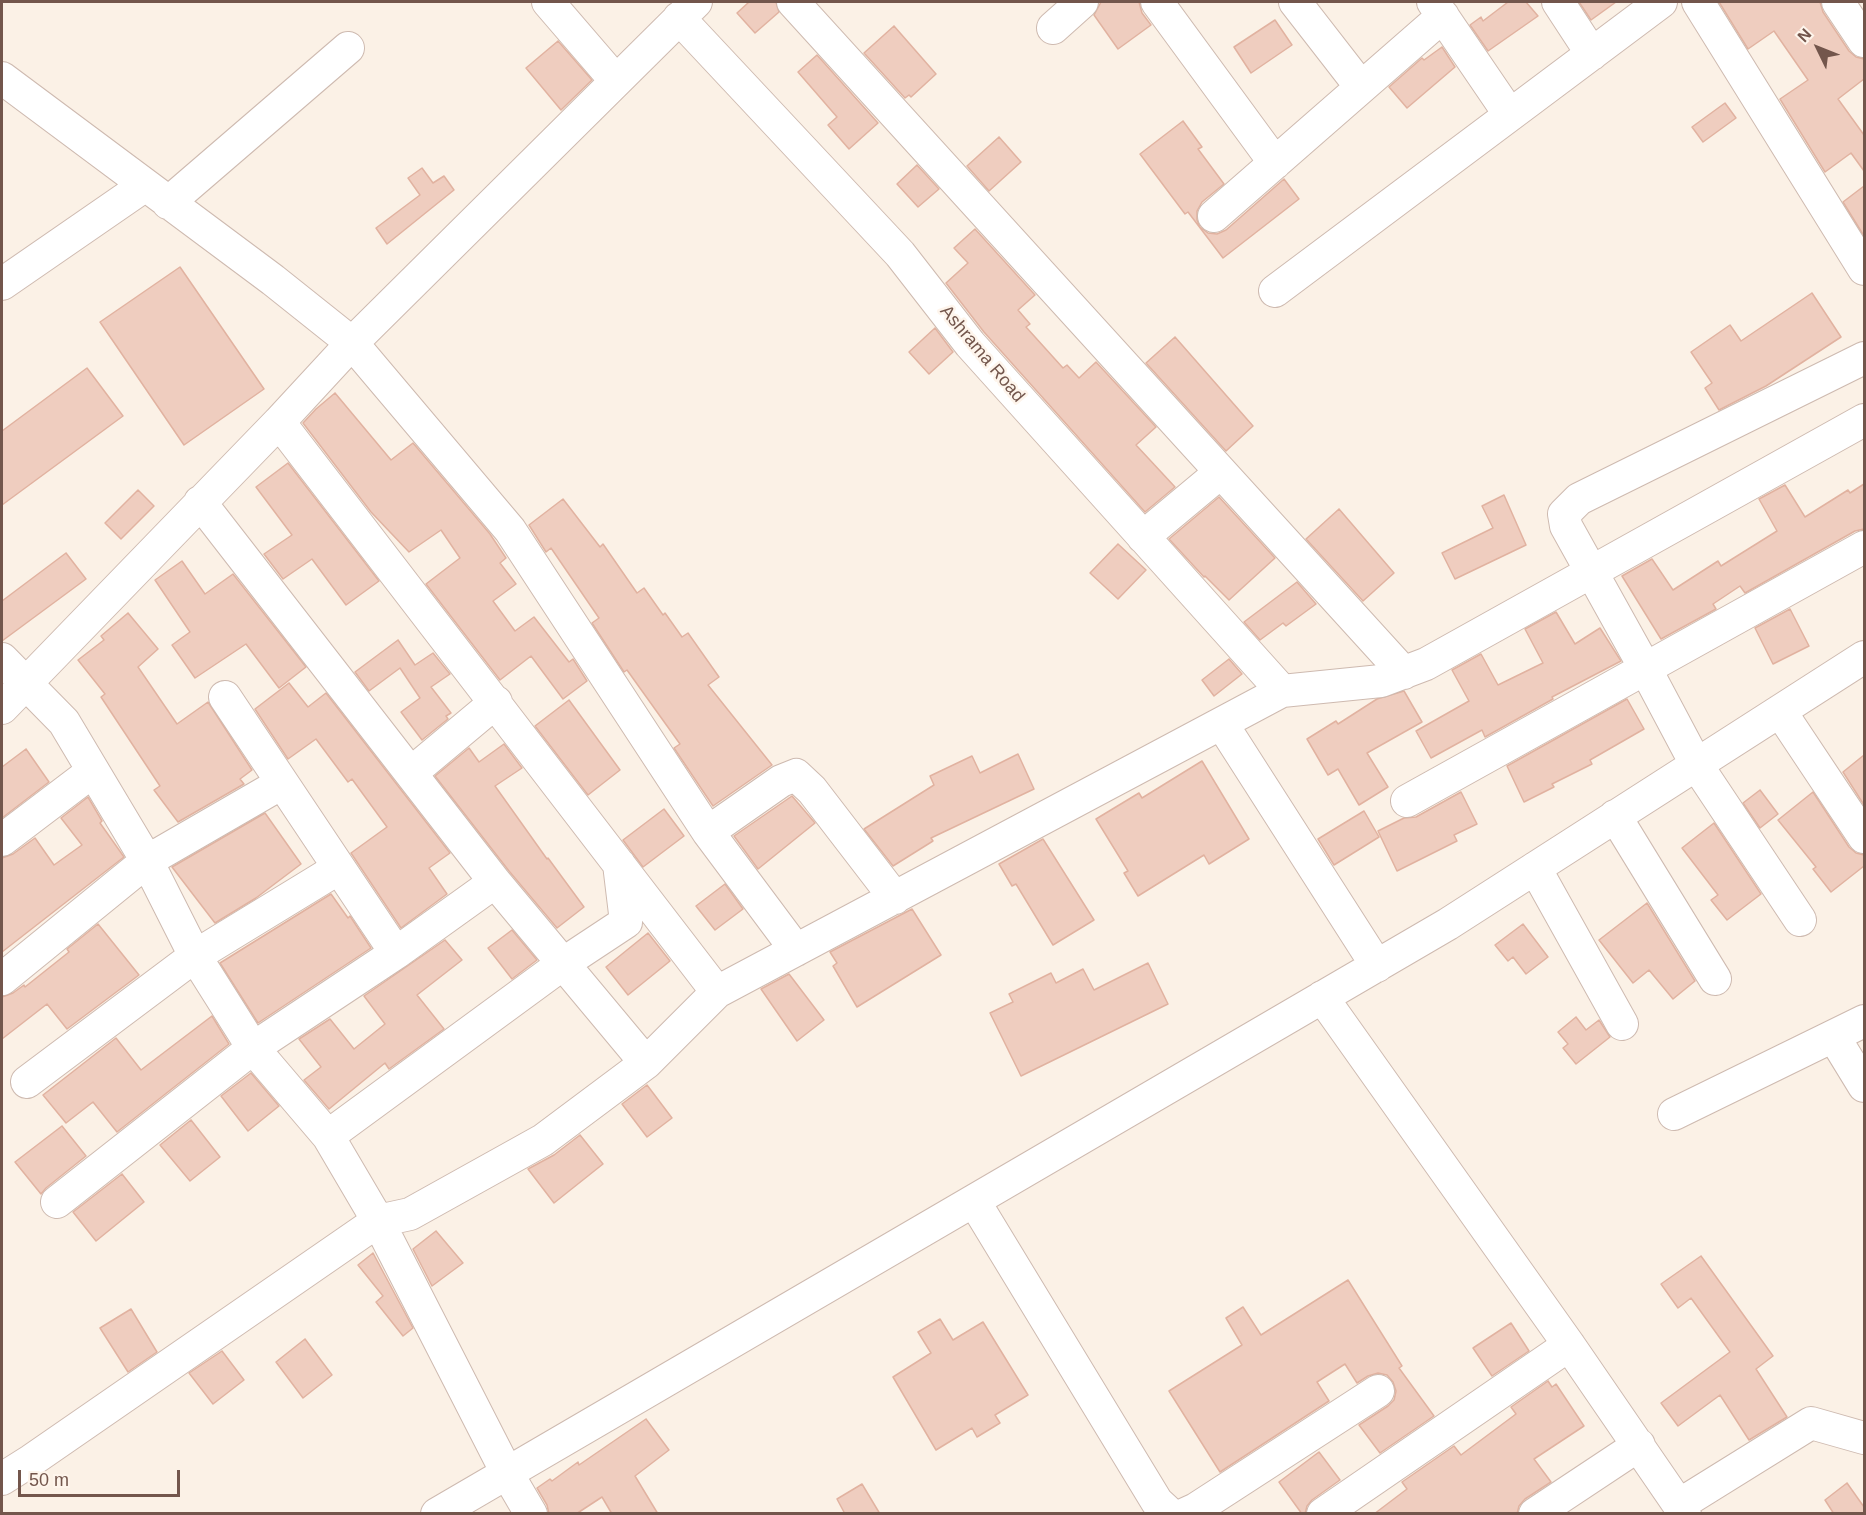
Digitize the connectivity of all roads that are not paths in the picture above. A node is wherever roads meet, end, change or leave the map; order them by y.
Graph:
1 (548, 2) edge
2 (793, 2) edge
3 (1082, 2) edge
4 (1157, 2) edge
5 (1294, 2) edge
6 (1558, 2) edge
7 (1661, 2) edge
8 (1698, 2) edge
9 (1838, 2) edge
10 (1438, 8) edge
11 (687, 10) edge
12 (1053, 28) dead end
13 (1864, 40) edge
14 (348, 48) dead end
15 (1592, 54) junction
16 (2, 78) edge
17 (616, 81) junction
18 (1361, 87) junction
19 (1510, 115) junction
20 (1275, 163) junction
21 (156, 195) junction
22 (1214, 216) dead end
23 (1864, 268) edge
24 (2, 284) edge
25 (1275, 291) dead end
26 (352, 343) junction
27 (1864, 358) edge
28 (1864, 420) edge
29 (279, 422) junction
30 (1221, 472) junction
31 (200, 502) junction
32 (1143, 537) junction
33 (1864, 547) edge
34 (1590, 571) junction
35 (2, 659) edge
36 (1862, 664) edge
37 (1645, 668) junction
38 (1404, 673) junction
39 (24, 682) junction
40 (1282, 692) junction
41 (225, 697) dead end
42 (496, 702) junction
43 (2, 708) edge
44 (1780, 711) junction
45 (1222, 723) junction
46 (1696, 764) junction
47 (93, 771) junction
48 (411, 773) junction
49 (282, 783) junction
50 (1407, 801) dead end
51 (1615, 816) junction
52 (708, 832) junction
53 (1864, 837) edge
54 (2, 840) edge
55 (147, 861) junction
56 (619, 864) junction
57 (339, 868) junction
58 (1535, 868) junction
59 (495, 882) junction
60 (894, 898) junction
61 (1800, 920) dead end
62 (796, 950) junction
63 (396, 953) junction
64 (195, 956) junction
65 (564, 963) junction
66 (1377, 966) junction
67 (1714, 979) dead end
68 (2, 980) edge
69 (717, 992) junction
70 (1322, 998) junction
71 (1864, 1021) edge
72 (1622, 1024) dead end
73 (1834, 1037) junction
74 (253, 1048) junction
75 (646, 1063) junction
76 (27, 1082) dead end
77 (1864, 1086) edge
78 (1674, 1114) dead end
79 (328, 1136) junction
80 (974, 1201) junction
81 (57, 1202) dead end
82 (378, 1221) junction
83 (1569, 1345) junction
84 (1378, 1391) dead end
85 (1864, 1438) edge
86 (1639, 1445) junction
87 (507, 1473) junction
88 (2, 1479) edge
89 (1682, 1509) edge
90 (437, 1514) edge
91 (531, 1514) edge
92 (1170, 1514) edge
93 (1185, 1514) edge
94 (1323, 1514) edge
95 (1535, 1514) edge

1 - 17 street
2 - 30 street
3 - 12 street
4 - 20 street
5 - 18 street
6 - 15 street
7 - 15 street
8 - 23 street
9 - 13 street
10 - 18 street
10 - 19 street
11 - 17 street
11 - 32 street, Ashrama Road
14 - 21 street
15 - 19 street
16 - 21 street
17 - 26 street
18 - 20 street
19 - 25 street
20 - 22 street
21 - 24 street
21 - 26 street
26 - 29 street
26 - 52 street
27 - 34 street
28 - 34 street
29 - 31 street
29 - 42 street
30 - 32 street
30 - 38 street
31 - 39 street
31 - 48 street
32 - 40 street, Ashrama Road
33 - 37 street
34 - 37 street
34 - 38 street
35 - 39 street
36 - 44 street
37 - 46 street
37 - 50 street
38 - 40 street
39 - 43 street
39 - 47 street
40 - 45 street
41 - 49 street
42 - 48 street
42 - 56 street
44 - 46 street
44 - 53 street
45 - 60 street
45 - 66 street
46 - 51 street
46 - 61 street
47 - 54 street
47 - 55 street
48 - 59 street
49 - 55 street
49 - 57 street
51 - 58 street
51 - 67 street
52 - 60 street
52 - 62 street
55 - 64 street
55 - 68 street
56 - 65 street
56 - 69 street
57 - 63 street
57 - 64 street
58 - 66 street
58 - 72 street
59 - 63 street
59 - 65 street
60 - 62 street
62 - 69 street
63 - 74 street
64 - 74 street
64 - 76 street
65 - 75 street
65 - 79 street
66 - 70 street
69 - 75 street
70 - 80 street
70 - 83 street
71 - 73 street
73 - 77 street
73 - 78 street
74 - 79 street
74 - 81 street
75 - 82 street
79 - 82 street
80 - 87 street
80 - 92 street
82 - 87 street
82 - 88 street
83 - 86 street
83 - 94 street
84 - 93 street
85 - 89 street
86 - 89 street
86 - 95 street
87 - 90 street
87 - 91 street

